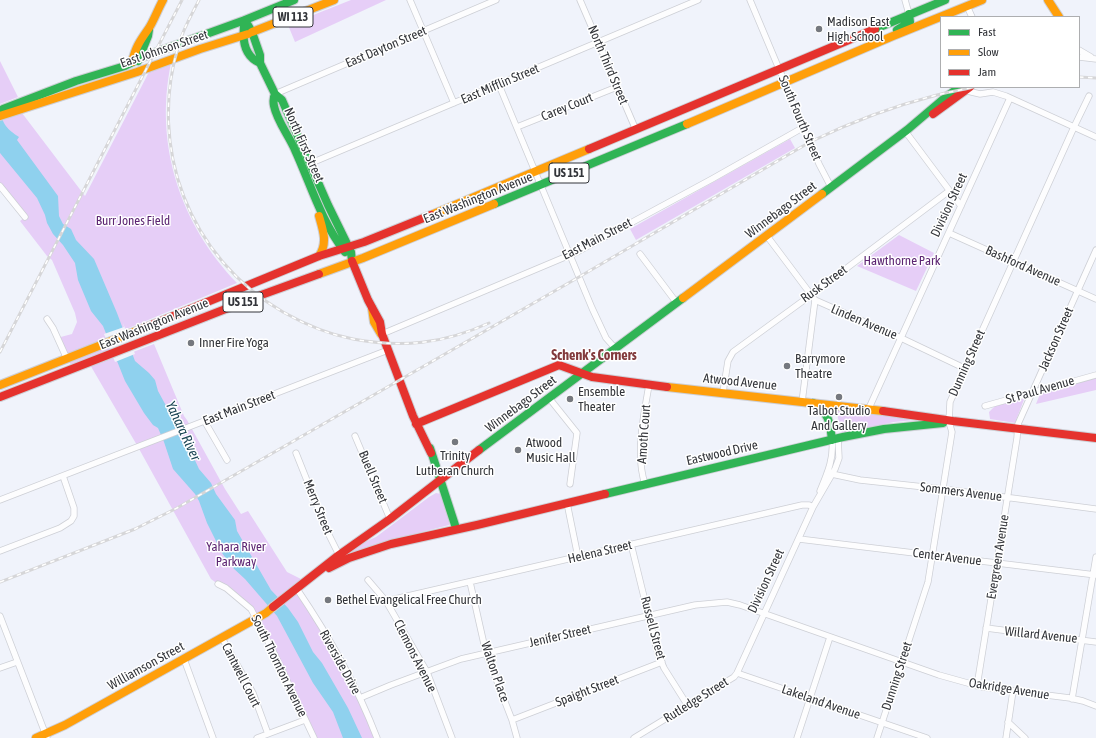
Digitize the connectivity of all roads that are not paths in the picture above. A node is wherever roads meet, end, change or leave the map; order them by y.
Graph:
1 (163, 0) edge
2 (294, 0) edge
3 (334, 0) edge
4 (410, 0) edge
5 (496, 0) edge
6 (580, 0) edge
7 (698, 0) edge
8 (750, 0) edge
9 (905, 0) edge
10 (945, 0) edge
11 (982, 0) edge
12 (1049, 1) edge
13 (967, 6) junction
14 (909, 14) junction
15 (942, 16) edge
16 (972, 16) edge
17 (1052, 16) edge
18 (1058, 16) edge
19 (940, 17) edge
20 (245, 20) junction
21 (424, 31) junction
22 (148, 32) junction
23 (252, 32) junction
24 (243, 36) junction
25 (893, 36) junction
26 (598, 42) junction
27 (1080, 51) edge
28 (156, 52) junction
29 (1080, 57) edge
30 (1095, 59) edge
31 (135, 62) junction
32 (260, 63) junction
33 (148, 68) junction
34 (780, 70) junction
35 (130, 74) junction
36 (785, 83) junction
37 (500, 85) junction
38 (617, 87) junction
39 (963, 88) edge
40 (273, 90) junction
41 (1089, 96) dead end
42 (1010, 98) junction
43 (454, 103) junction
44 (3, 112) edge
45 (282, 126) junction
46 (517, 127) junction
47 (804, 127) junction
48 (1074, 127) junction
49 (636, 130) junction
50 (906, 131) junction
51 (297, 134) junction
52 (1096, 137) edge
53 (310, 161) junction
54 (301, 164) junction
55 (535, 172) junction
56 (541, 185) junction
57 (0, 186) edge
58 (831, 187) junction
59 (949, 190) junction
60 (6, 194) junction
61 (0, 197) edge
62 (314, 199) junction
63 (961, 206) junction
64 (25, 217) dead end
65 (949, 233) junction
66 (767, 236) junction
67 (345, 247) junction
68 (1096, 250) edge
69 (570, 254) junction
70 (640, 254) dead end
71 (319, 256) junction
72 (352, 261) junction
73 (1013, 261) junction
74 (1078, 291) junction
75 (811, 295) junction
76 (1096, 299) edge
77 (815, 300) junction
78 (676, 302) junction
79 (47, 319) dead end
80 (382, 334) junction
81 (901, 338) junction
82 (615, 348) junction
83 (388, 350) junction
84 (67, 359) junction
85 (964, 368) junction
86 (582, 373) junction
87 (1096, 375) edge
88 (0, 384) edge
89 (649, 384) junction
90 (724, 392) junction
91 (1031, 393) junction
92 (0, 397) edge
93 (549, 398) junction
94 (802, 402) junction
95 (816, 403) junction
96 (985, 406) dead end
97 (869, 408) junction
98 (205, 422) junction
99 (951, 422) junction
100 (418, 423) junction
101 (1017, 428) junction
102 (355, 436) dead end
103 (1096, 438) edge
104 (835, 439) junction
105 (296, 453) dead end
106 (227, 460) dead end
107 (830, 474) junction
108 (63, 476) junction
109 (440, 479) junction
110 (570, 484) dead end
111 (645, 484) junction
112 (943, 489) junction
113 (1007, 497) junction
114 (0, 500) edge
115 (567, 503) junction
116 (814, 507) junction
117 (1096, 508) edge
118 (390, 518) junction
119 (498, 519) junction
120 (455, 525) junction
121 (415, 537) junction
122 (799, 539) junction
123 (631, 544) junction
124 (0, 551) edge
125 (932, 555) junction
126 (1096, 556) edge
127 (578, 557) junction
128 (340, 558) junction
129 (997, 563) junction
130 (1094, 575) edge
131 (368, 580) dead end
132 (470, 582) junction
133 (218, 584) dead end
134 (297, 589) junction
135 (386, 601) junction
136 (764, 614) junction
137 (650, 616) junction
138 (0, 618) edge
139 (257, 619) junction
140 (986, 628) junction
141 (830, 637) junction
142 (222, 638) junction
143 (1082, 639) junction
144 (1096, 642) edge
145 (486, 653) junction
146 (184, 659) junction
147 (16, 662) junction
148 (662, 662) junction
149 (902, 662) junction
150 (0, 668) edge
151 (427, 672) junction
152 (737, 673) junction
153 (977, 686) junction
154 (1013, 691) junction
155 (360, 698) junction
156 (810, 698) junction
157 (1072, 699) junction
158 (688, 706) junction
159 (1096, 706) edge
160 (305, 720) junction
161 (512, 720) junction
162 (882, 722) junction
163 (1008, 722) junction
164 (268, 734) junction
165 (46, 736) edge
166 (36, 738) edge
167 (213, 738) edge
168 (257, 738) edge
169 (314, 738) edge
170 (377, 738) edge
171 (452, 738) edge
172 (517, 738) edge
173 (634, 738) edge
174 (797, 738) edge
175 (877, 738) edge
176 (927, 738) edge
177 (1006, 738) edge
178 (1025, 738) edge

1 - 22 main road
2 - 20 main road, East Johnson Street / WI 113
3 - 23 main road, East Johnson Street / WI 113
4 - 21 street
5 - 21 street, East Dayton Street
6 - 26 street, North Third Street
7 - 26 street, East Mifflin Street
8 - 34 street, South Fourth Street
9 - 14 street
10 - 14 main road, East Washington Avenue / US 151
11 - 13 main road, East Washington Avenue / US 151
12 - 17 main road
12 - 18 main road
13 - 15 main road, East Washington Avenue / US 151
13 - 16 street
14 - 25 main road
14 - 34 main road, East Washington Avenue / US 151
19 - 25 main road, East Washington Avenue / US 151
20 - 23 main road, North First Street
20 - 24 main road, North First Street
20 - 28 main road, East Johnson Street
21 - 40 street, East Dayton Street
21 - 43 street
22 - 28 main road
22 - 31 main road
23 - 24 main road, East Johnson Street
23 - 32 main road, North First Street
24 - 32 main road, North First Street
24 - 33 main road, East Johnson Street
25 - 36 main road, East Washington Avenue / US 151
26 - 37 street, East Mifflin Street
26 - 38 street, North Third Street
27 - 30 street
28 - 31 main road, East Johnson Street
29 - 30 street
31 - 33 main road
31 - 35 main road
31 - 44 main road, East Johnson Street
32 - 40 main road, North First Street
33 - 35 main road, East Johnson Street
34 - 36 street, South Fourth Street
34 - 49 main road, East Washington Avenue / US 151
35 - 44 main road, East Johnson Street
36 - 47 street, South Fourth Street
36 - 56 main road, East Washington Avenue / US 151
37 - 43 street, East Mifflin Street
37 - 46 street
38 - 46 street, Carey Court
38 - 49 street, North Third Street
39 - 42 street
39 - 50 main road, Winnebago Street
40 - 45 main road, North First Street
40 - 51 main road, North First Street
41 - 48 street, Dunning Street
42 - 48 street
42 - 63 street, Division Street
43 - 53 street, East Mifflin Street
45 - 51 main road
45 - 54 main road, North First Street
46 - 55 street
47 - 58 street, South Fourth Street
47 - 69 street, East Main Street
48 - 52 street
48 - 73 street, Dunning Street
49 - 55 main road, East Washington Avenue / US 151
50 - 58 main road, Winnebago Street
50 - 59 street
51 - 53 main road, North First Street
53 - 54 street, East Mifflin Street
53 - 67 main road, North First Street
54 - 62 main road, North First Street
55 - 56 street
55 - 67 main road, East Washington Avenue / US 151
56 - 69 street
56 - 72 main road, East Washington Avenue / US 151
57 - 60 street
58 - 66 main road, Winnebago Street
59 - 63 street
59 - 75 street, Rusk Street
60 - 61 street
60 - 64 street
62 - 67 main road, North First Street
62 - 71 main road
63 - 65 street, Division Street
65 - 73 street, Bashford Avenue
65 - 81 street, Division Street
66 - 75 street, Linden Avenue
66 - 78 main road, Winnebago Street
67 - 71 main road, East Washington Avenue / US 151
67 - 72 main road
68 - 74 street, Jackson Street
69 - 80 street, East Main Street
69 - 82 street
70 - 78 street
71 - 84 main road, East Washington Avenue / US 151
72 - 80 main road
72 - 92 main road, East Washington Avenue / US 151
73 - 74 street, Bashford Avenue
73 - 85 street, Dunning Street
74 - 76 street, Bashford Avenue
74 - 91 street, Jackson Street
75 - 77 street, Linden Avenue
75 - 90 street, Rusk Street
77 - 81 street, Linden Avenue
77 - 94 street
78 - 82 main road, Winnebago Street
79 - 84 street
80 - 83 main road
81 - 85 street, Linden Avenue
81 - 97 street, Division Street
82 - 86 main road, Winnebago Street
83 - 98 street, East Main Street
83 - 100 main road
84 - 88 main road, East Washington Avenue / US 151
85 - 99 street, Dunning Street
86 - 89 main road, Atwood Avenue
86 - 93 main road, Winnebago Street
86 - 100 main road, Atwood Avenue
87 - 91 street, St Paul Avenue
89 - 90 main road, Atwood Avenue
89 - 111 street, Amoth Court
90 - 94 main road, Atwood Avenue
91 - 96 street, St Paul Avenue
91 - 101 street, Jackson Street
93 - 109 main road, Winnebago Street
93 - 110 street
94 - 95 main road, Atwood Avenue
95 - 97 main road, Atwood Avenue
95 - 104 main road, Division Street
97 - 99 main road, Atwood Avenue
98 - 106 street
98 - 108 street, East Main Street
99 - 101 main road, Atwood Avenue
99 - 104 main road, Eastwood Drive
99 - 112 street, Dunning Street
100 - 109 main road
101 - 103 main road, Atwood Avenue
101 - 113 street, Evergreen Avenue
102 - 118 street, Buell Street
104 - 107 street, Division Street
104 - 111 main road, Eastwood Drive
105 - 128 street, Merry Street
107 - 112 street, Sommers Avenue
107 - 116 street, Division Street
108 - 114 street, East Main Street
108 - 124 street
109 - 118 main road, Winnebago Street
109 - 120 main road
111 - 115 main road, Eastwood Drive
112 - 113 street, Sommers Avenue
112 - 125 street, Dunning Street
113 - 117 street, Sommers Avenue
113 - 129 street, Evergreen Avenue
115 - 119 main road, Eastwood Drive
115 - 127 street
116 - 122 street, Division Street
116 - 123 street, Helena Street
118 - 128 main road, Winnebago Street
119 - 120 main road, Eastwood Drive
119 - 121 main road, Eastwood Drive
120 - 121 main road, Eastwood Drive
121 - 128 main road, Eastwood Drive
122 - 125 street, Center Avenue
122 - 136 street, Division Street
123 - 127 street, Helena Street
123 - 137 street, Russell Street
125 - 129 street, Center Avenue
125 - 149 street, Dunning Street
126 - 130 street
127 - 132 street, Helena Street
128 - 134 main road, Eastwood Drive
129 - 130 street, Center Avenue
129 - 140 street, Evergreen Avenue
130 - 143 street
131 - 135 street, Clemons Avenue
132 - 135 street, Helena Street
132 - 145 street, Walton Place
133 - 139 street, South Thornton Avenue
134 - 139 main road, Williamson Street
134 - 155 street, Riverside Drive
135 - 151 street, Clemons Avenue
136 - 137 street, Jenifer Street
136 - 141 street, Oakridge Avenue
136 - 152 street, Division Street
137 - 145 street, Jenifer Street
137 - 148 street, Russell Street
138 - 147 street
139 - 142 main road, Williamson Street
139 - 160 street, South Thornton Avenue
140 - 143 street, Willard Avenue
140 - 153 street, Evergreen Avenue
141 - 149 street, Oakridge Avenue
141 - 156 street
142 - 146 main road, Williamson Street
142 - 164 street, Cantwell Court
143 - 144 street, Willard Avenue
143 - 157 street
145 - 151 street, Jenifer Street
145 - 161 street, Walton Place
146 - 165 main road, Williamson Street
146 - 167 street
147 - 150 street
147 - 165 street
148 - 158 street, Russell Street
148 - 161 street, Spaight Street
149 - 153 street, Oakridge Avenue
149 - 162 street, Dunning Street
151 - 155 street, Jenifer Street
151 - 171 street, Clemons Avenue
152 - 156 street, Lakeland Avenue
152 - 158 street, Rutledge Street
153 - 154 street, Oakridge Avenue
154 - 157 street, Oakridge Avenue
154 - 163 street
155 - 170 street, Riverside Drive
156 - 162 street, Lakeland Avenue
156 - 174 street
157 - 159 street, Oakridge Avenue
158 - 173 street, Rutledge Street
160 - 164 street
160 - 169 street, South Thornton Avenue
161 - 172 street, Walton Place
162 - 175 street, Dunning Street
162 - 176 street, Lakeland Avenue
163 - 177 street
163 - 178 street
164 - 168 street
165 - 166 main road, Williamson Street

